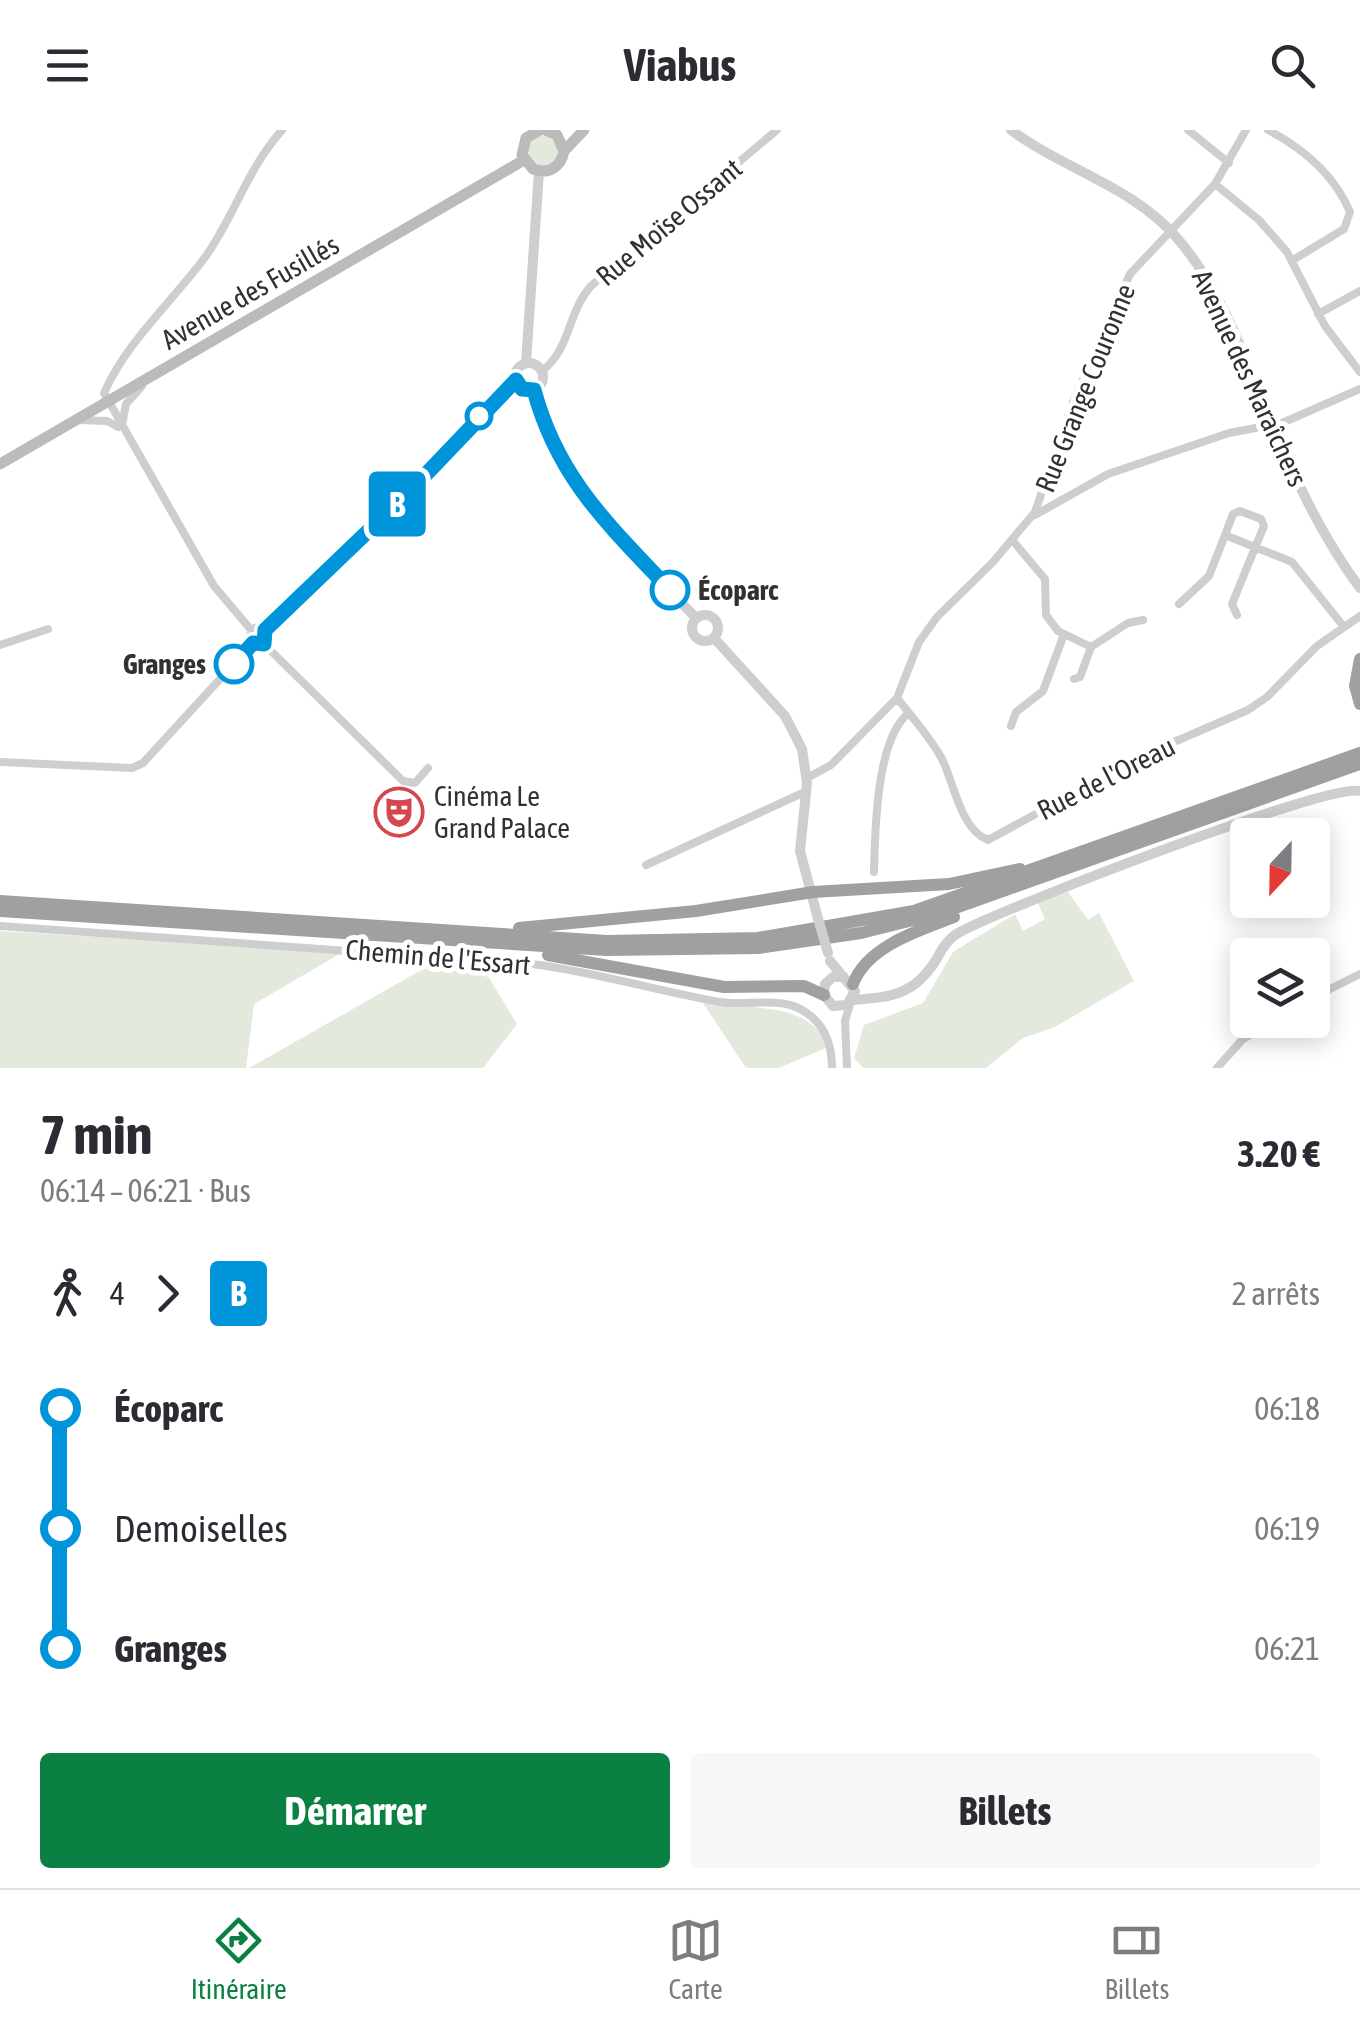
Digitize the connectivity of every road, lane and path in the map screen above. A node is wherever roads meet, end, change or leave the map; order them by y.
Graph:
1 (282, 130) edge
2 (573, 130) edge
3 (584, 130) edge
4 (777, 130) edge
5 (1011, 130) edge
6 (1188, 130) edge
7 (1246, 130) edge
8 (1268, 130) edge
9 (547, 132) edge
10 (564, 151) junction
11 (524, 160) junction
12 (1228, 163) junction
13 (540, 172) junction
14 (1215, 184) junction
15 (1171, 231) junction
16 (1293, 260) junction
17 (1360, 292) edge
18 (1318, 314) junction
19 (526, 364) junction
20 (542, 371) junction
21 (1360, 372) edge
22 (148, 380) junction
23 (516, 380) junction
24 (1360, 389) edge
25 (534, 390) junction
26 (107, 404) junction
27 (78, 420) junction
28 (1273, 426) junction
29 (122, 430) junction
30 (0, 464) edge
31 (1046, 501) junction
32 (1226, 535) junction
33 (1013, 540) junction
34 (1256, 546) junction
35 (1360, 588) edge
36 (1178, 604) dead end
37 (1238, 615) dead end
38 (1360, 616) edge
39 (696, 618) junction
40 (1143, 620) dead end
41 (1344, 627) junction
42 (48, 629) dead end
43 (265, 630) junction
44 (252, 631) junction
45 (714, 638) junction
46 (1064, 638) junction
47 (253, 643) junction
48 (264, 644) junction
49 (0, 645) edge
50 (1092, 647) junction
51 (1360, 659) edge
52 (1074, 679) dead end
53 (897, 698) junction
54 (1360, 704) edge
55 (909, 714) junction
56 (1011, 726) dead end
57 (1360, 753) edge
58 (0, 762) edge
59 (1360, 764) edge
60 (428, 768) dead end
61 (807, 778) junction
62 (807, 791) junction
63 (1360, 791) edge
64 (1057, 863) junction
65 (646, 865) dead end
66 (874, 872) dead end
67 (1016, 888) junction
68 (810, 892) junction
69 (0, 902) edge
70 (0, 911) edge
71 (0, 926) edge
72 (479, 937) junction
73 (829, 957) junction
74 (1360, 974) edge
75 (829, 980) junction
76 (1330, 989) edge
77 (851, 991) junction
78 (828, 1000) junction
79 (845, 1021) junction
80 (1245, 1038) edge
81 (832, 1068) edge
82 (847, 1068) edge
83 (1217, 1068) edge

1 - 26 street
2 - 9 main road
3 - 10 main road
4 - 20 street, Rue Moïse Ossant
5 - 15 street, Avenue des Maraîchers
6 - 12 street
7 - 12 street, Rue Grange Couronne
8 - 16 street
9 - 10 main road
9 - 11 main road
10 - 13 main road
11 - 13 main road
11 - 22 main road, Avenue des Fusillés
12 - 14 street, Rue Grange Couronne
13 - 19 street
14 - 15 street, Rue Grange Couronne
14 - 16 street
15 - 28 street, Avenue des Maraîchers
15 - 31 street, Rue Grange Couronne
16 - 18 street
17 - 18 street
18 - 21 street
19 - 20 street
19 - 23 street
20 - 25 street
22 - 26 main road, Avenue des Fusillés
22 - 29 street
23 - 25 street
23 - 43 street
24 - 28 street
25 - 39 street
26 - 27 main road, Avenue des Fusillés
26 - 29 street
27 - 29 street
27 - 30 main road, Avenue des Fusillés
28 - 31 street
28 - 35 street, Avenue des Maraîchers
29 - 44 street
31 - 33 street, Rue Grange Couronne
32 - 34 street
32 - 34 street
32 - 36 street
33 - 46 street
33 - 53 street, Rue Grange Couronne
34 - 37 street
34 - 41 street
38 - 41 street, Rue de l'Oreau
39 - 45 street
39 - 45 street
40 - 50 street
41 - 55 street, Rue de l'Oreau
42 - 49 street
43 - 44 street
43 - 48 street
44 - 47 street
45 - 61 street
46 - 50 street
46 - 56 street
47 - 48 street
47 - 58 street
48 - 60 street
50 - 52 street
51 - 54 highway
53 - 55 street, Rue de l'Oreau
53 - 61 street, Rue Grange Couronne
55 - 66 street
57 - 64 highway
59 - 67 highway
61 - 62 street
62 - 65 street
62 - 68 street
63 - 77 street
64 - 68 highway
64 - 72 highway
67 - 72 highway
67 - 77 highway
68 - 72 highway
68 - 73 street, bridge
69 - 72 highway
70 - 72 highway
71 - 81 street, Chemin de l'Essart
72 - 78 highway
73 - 75 street
73 - 77 street
74 - 76 street
75 - 77 street
75 - 78 street
77 - 78 street
77 - 79 street
78 - 79 street
79 - 82 street
80 - 83 street

